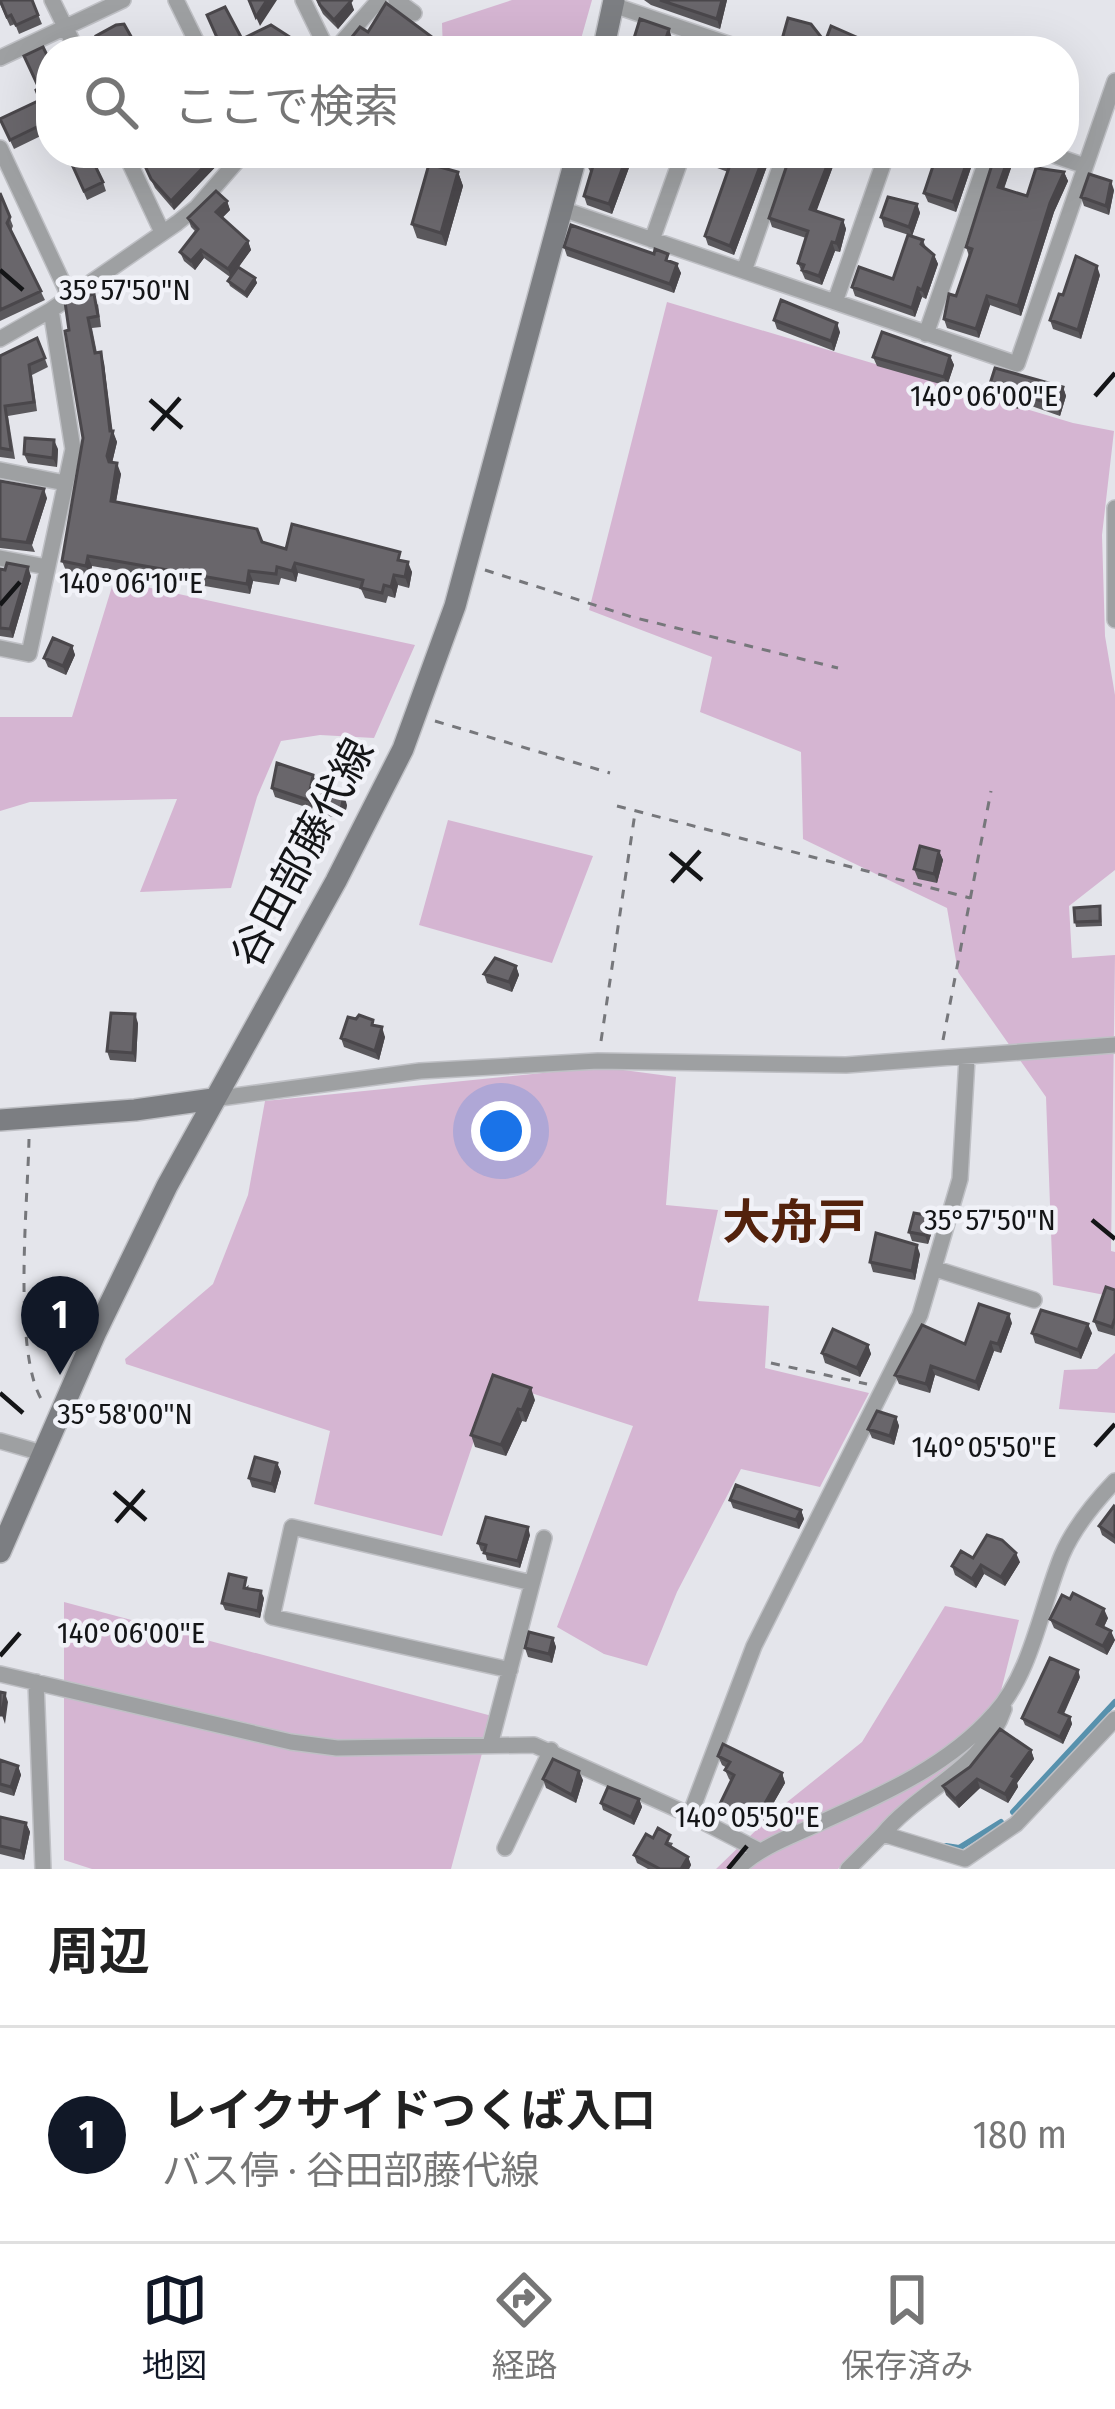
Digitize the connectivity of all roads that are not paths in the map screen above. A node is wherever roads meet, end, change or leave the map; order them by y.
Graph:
1 (52, 0) edge
2 (123, 0) edge
3 (176, 0) edge
4 (304, 0) edge
5 (379, 0) edge
6 (396, 0) edge
7 (614, 2) edge
8 (414, 14) dead end
9 (65, 27) junction
10 (46, 36) edge
11 (69, 36) edge
12 (194, 36) edge
13 (321, 36) edge
14 (347, 36) edge
15 (606, 36) edge
16 (696, 36) edge
17 (36, 41) edge
18 (0, 58) edge
19 (1115, 81) edge
20 (0, 148) edge
21 (1079, 164) edge
22 (1085, 166) junction
23 (132, 168) edge
24 (231, 168) edge
25 (573, 168) edge
26 (677, 168) edge
27 (780, 168) edge
28 (882, 168) edge
29 (984, 168) edge
30 (562, 208) junction
31 (162, 232) junction
32 (652, 240) junction
33 (744, 271) junction
34 (69, 296) junction
35 (835, 302) junction
36 (51, 310) junction
37 (926, 334) junction
38 (0, 340) edge
39 (0, 470) edge
40 (65, 483) junction
41 (1115, 508) edge
42 (0, 558) edge
43 (47, 567) junction
44 (1115, 620) edge
45 (0, 648) edge
46 (1115, 1045) edge
47 (967, 1059) junction
48 (213, 1099) junction
49 (0, 1120) edge
50 (936, 1269) junction
51 (1034, 1300) dead end
52 (0, 1441) edge
53 (42, 1453) junction
54 (1115, 1480) edge
55 (544, 1538) dead end
56 (0, 1552) edge
57 (532, 1583) junction
58 (510, 1670) junction
59 (0, 1674) edge
60 (36, 1682) junction
61 (1008, 1697) junction
62 (1115, 1719) edge
63 (490, 1745) junction
64 (551, 1750) junction
65 (690, 1815) junction
66 (883, 1834) junction
67 (505, 1848) dead end
68 (758, 1850) junction
69 (43, 1869) edge
70 (737, 1869) edge
71 (848, 1869) edge

1 - 9 street
2 - 9 street
3 - 12 street
4 - 13 street
5 - 14 street
6 - 8 street
7 - 15 main road
7 - 16 street
9 - 10 street
9 - 11 street
17 - 18 street
19 - 22 street
20 - 34 street
21 - 22 street
22 - 37 street
23 - 31 street
24 - 31 street
25 - 30 main road, 谷田部藤代線
26 - 32 street
27 - 33 street
28 - 35 street
29 - 37 street
30 - 32 street
30 - 48 main road, 谷田部藤代線
31 - 34 street
32 - 33 street
33 - 35 street
34 - 36 street
35 - 37 street
36 - 38 street
36 - 40 street
39 - 40 street
40 - 43 street
41 - 44 street
42 - 43 street
43 - 45 street
46 - 47 street
47 - 48 street
47 - 50 street
48 - 49 main road
48 - 53 main road, 谷田部藤代線
50 - 51 street
50 - 65 street
52 - 53 street
53 - 56 main road, 谷田部藤代線
54 - 61 street
55 - 57 street
57 - 58 street
57 - 58 street
58 - 63 street
59 - 60 street
60 - 63 street
60 - 69 street
61 - 66 street
61 - 68 street
62 - 66 street
63 - 64 street
64 - 65 street
64 - 67 street
65 - 68 street
66 - 71 street
68 - 70 street

